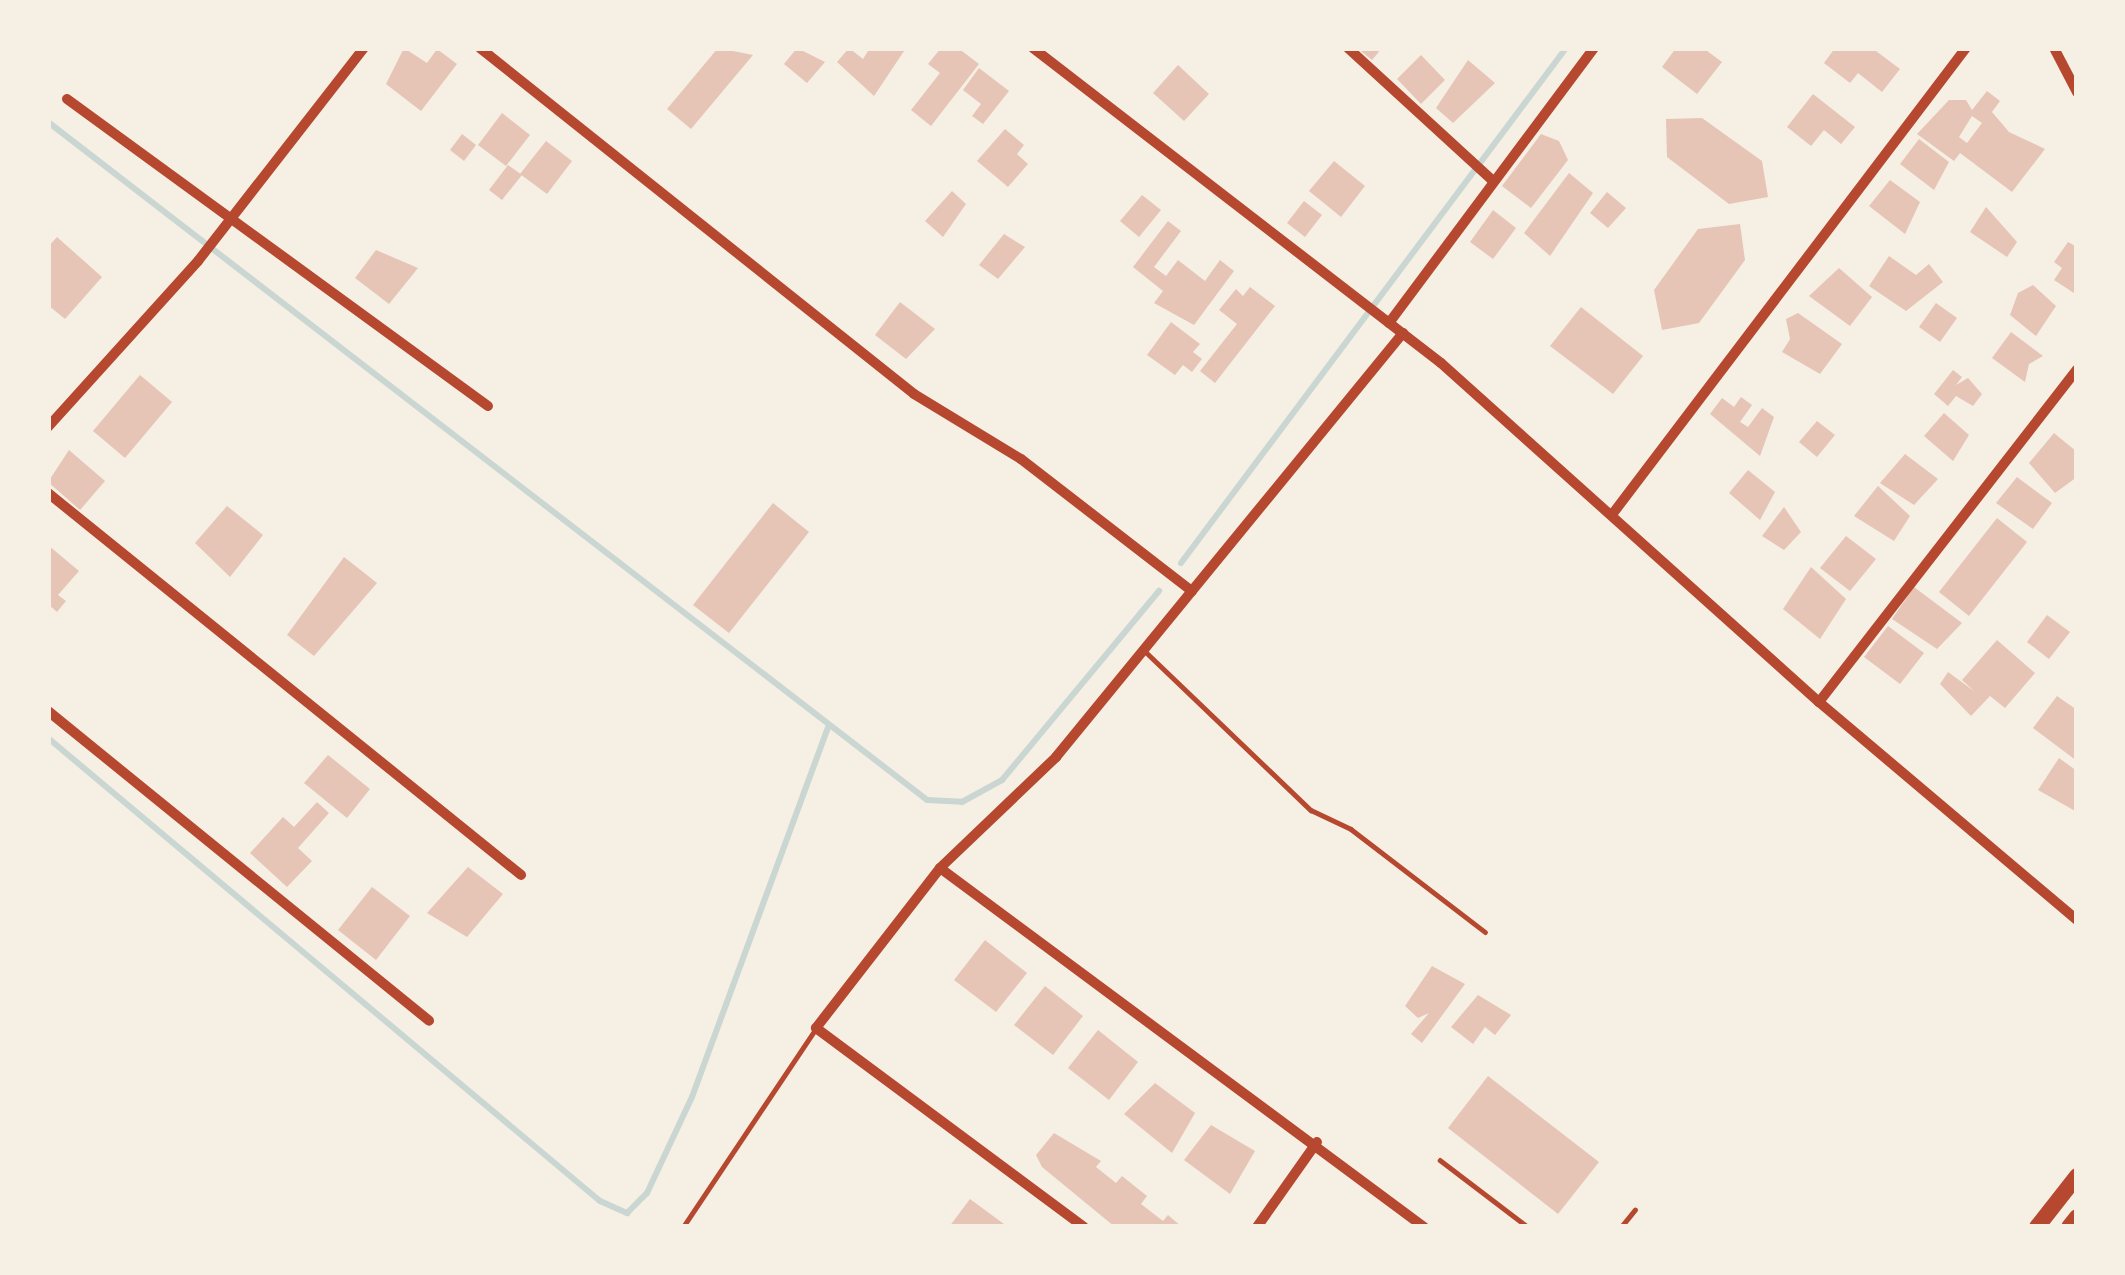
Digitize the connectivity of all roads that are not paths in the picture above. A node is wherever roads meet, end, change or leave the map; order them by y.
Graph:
1 (364, 48) edge
2 (480, 48) edge
3 (1033, 48) edge
4 (1348, 48) edge
5 (1594, 48) edge
6 (1966, 48) edge
7 (2054, 48) edge
8 (2077, 92) edge
9 (67, 99) dead end
10 (1489, 177) junction
11 (227, 224) junction
12 (1389, 323) junction
13 (1403, 333) junction
14 (2077, 369) edge
15 (488, 406) dead end
16 (48, 427) edge
17 (48, 493) edge
18 (1614, 512) junction
19 (1192, 591) junction
20 (1143, 649) junction
21 (1819, 702) junction
22 (48, 711) edge
23 (940, 868) junction
24 (521, 875) dead end
25 (2077, 920) edge
26 (1485, 932) dead end
27 (429, 1021) dead end
28 (815, 1028) junction
29 (1317, 1142) junction
30 (1441, 1160) dead end
31 (2077, 1176) edge
32 (1635, 1210) dead end
33 (2077, 1217) edge
34 (683, 1227) edge
35 (1084, 1227) edge
36 (1257, 1227) edge
37 (1424, 1227) edge
38 (1528, 1227) edge
39 (1621, 1227) edge
40 (2037, 1227) edge
41 (2069, 1227) edge

1 - 11 street
2 - 19 street
3 - 12 street
4 - 10 street
5 - 10 street
6 - 18 street
7 - 8 street
9 - 11 street
10 - 12 street
11 - 15 street
11 - 16 street
12 - 13 street
13 - 18 street
13 - 19 street
14 - 21 street
17 - 24 street
18 - 21 street
19 - 20 street
20 - 23 street
20 - 26 lane
21 - 25 street
22 - 27 street
23 - 28 street
23 - 29 street
28 - 34 lane
28 - 35 street
29 - 36 street
29 - 37 street
30 - 38 lane
31 - 40 highway
32 - 39 lane
33 - 41 highway

